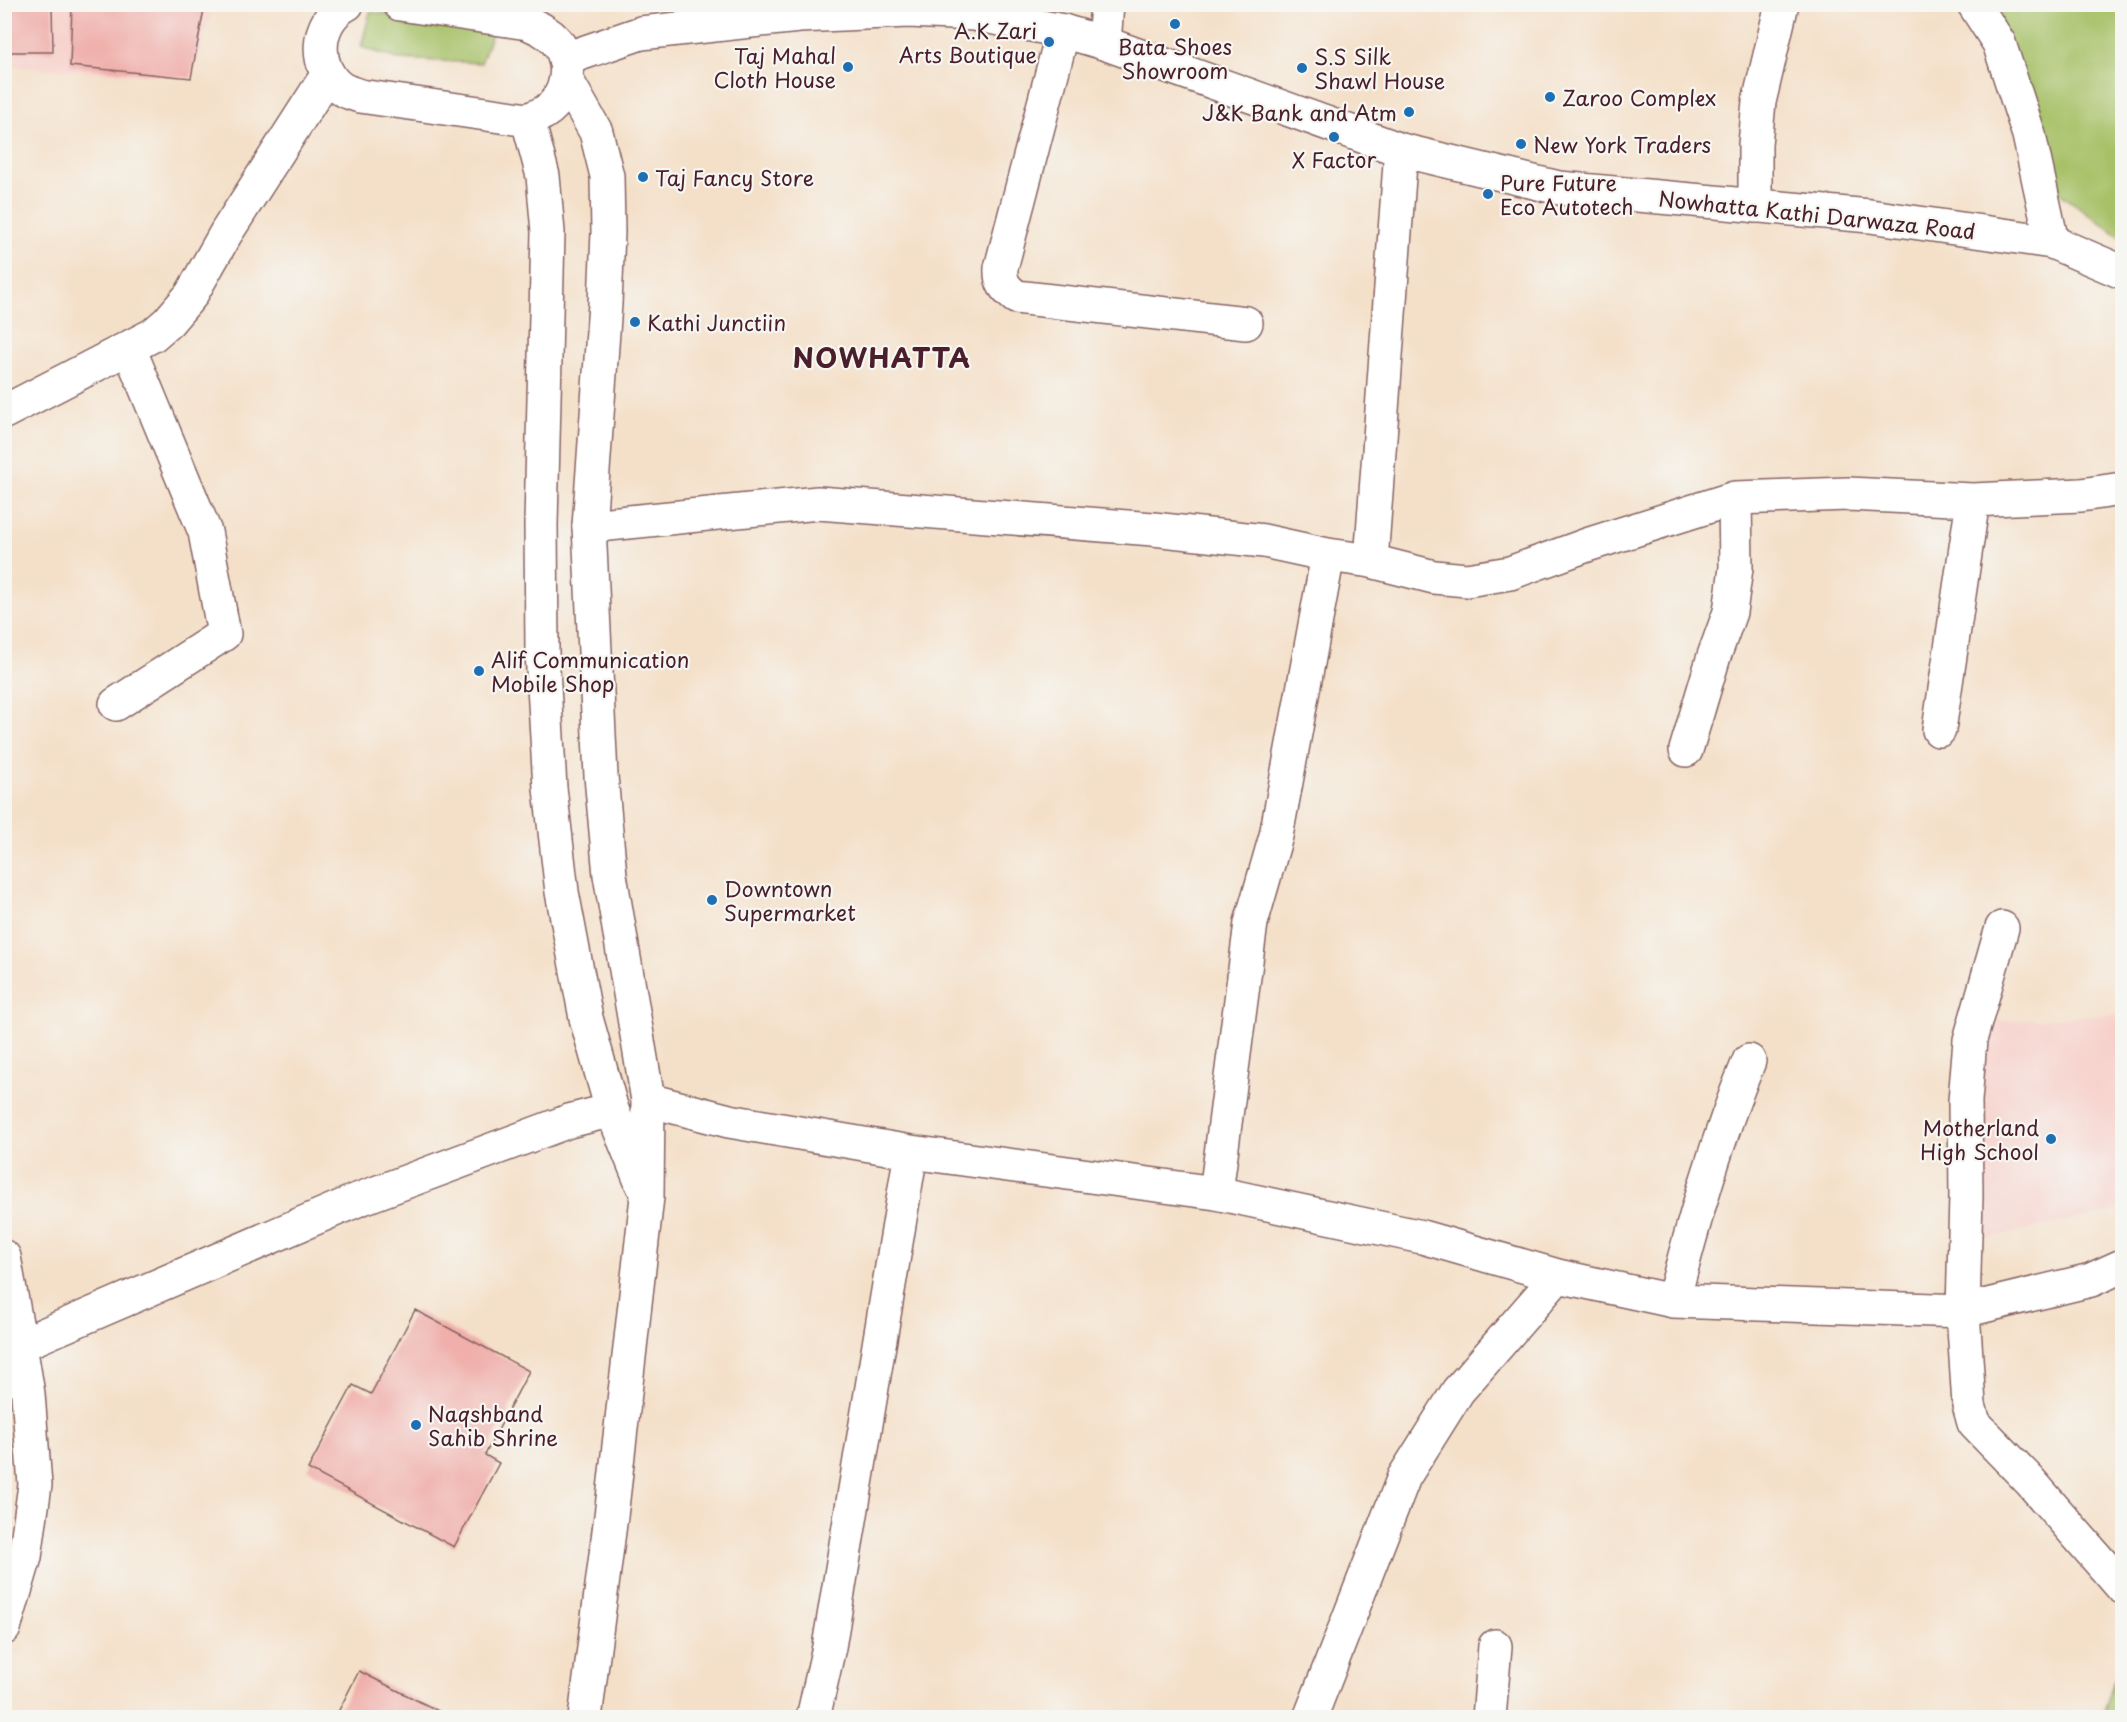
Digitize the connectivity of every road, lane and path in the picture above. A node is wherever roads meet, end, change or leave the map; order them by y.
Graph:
1 (400, 4) edge
2 (1107, 4) edge
3 (1782, 4) edge
4 (1974, 4) edge
5 (334, 9) edge
6 (974, 9) edge
7 (1063, 31) junction
8 (1104, 43) junction
9 (566, 69) junction
10 (328, 74) junction
11 (528, 120) junction
12 (1401, 150) junction
13 (1755, 206) junction
14 (2052, 242) junction
15 (2122, 272) edge
16 (1246, 323) dead end
17 (129, 348) junction
18 (4, 412) edge
19 (2122, 489) edge
20 (1735, 498) junction
21 (1973, 500) junction
22 (589, 526) junction
23 (1328, 555) junction
24 (1371, 561) junction
25 (116, 704) dead end
26 (1939, 730) dead end
27 (1686, 750) dead end
28 (2002, 928) dead end
29 (1749, 1061) dead end
30 (648, 1100) junction
31 (612, 1110) junction
32 (911, 1152) junction
33 (1215, 1193) junction
34 (647, 1197) junction
35 (4, 1257) edge
36 (2122, 1266) edge
37 (1558, 1276) junction
38 (1673, 1301) junction
39 (1963, 1311) junction
40 (20, 1345) junction
41 (16, 1394) edge
42 (2122, 1587) edge
43 (4, 1628) edge
44 (1495, 1646) dead end
45 (585, 1718) edge
46 (813, 1718) edge
47 (1310, 1718) edge
48 (1489, 1718) edge

1 - 9 main road
2 - 8 main road
3 - 13 main road
4 - 14 main road
5 - 10 main road
6 - 7 main road, Nowhatta Kathi Darwaza Road
6 - 9 main road, Nowhatta Kathi Darwaza Road
7 - 8 main road, Nowhatta Kathi Darwaza Road
7 - 16 main road
8 - 12 main road, Nowhatta Kathi Darwaza Road
9 - 11 main road
9 - 22 main road
10 - 11 main road
10 - 17 main road
11 - 31 main road
12 - 13 main road, Nowhatta Kathi Darwaza Road
12 - 24 main road
13 - 14 main road, Nowhatta Kathi Darwaza Road
14 - 15 main road, Nowhatta Kathi Darwaza Road
17 - 18 main road
17 - 25 main road
19 - 21 main road
20 - 21 main road
20 - 24 main road
20 - 27 main road
21 - 26 main road
22 - 23 main road
22 - 30 main road
23 - 24 main road
23 - 33 main road
28 - 39 main road
29 - 38 main road
30 - 32 main road
30 - 34 main road
31 - 34 main road
31 - 40 main road
32 - 33 main road
32 - 46 main road
33 - 37 main road
34 - 45 main road
35 - 40 main road
36 - 39 main road
37 - 38 main road
37 - 47 main road
38 - 39 main road
39 - 42 main road
40 - 41 main road
41 - 43 main road
44 - 48 main road

